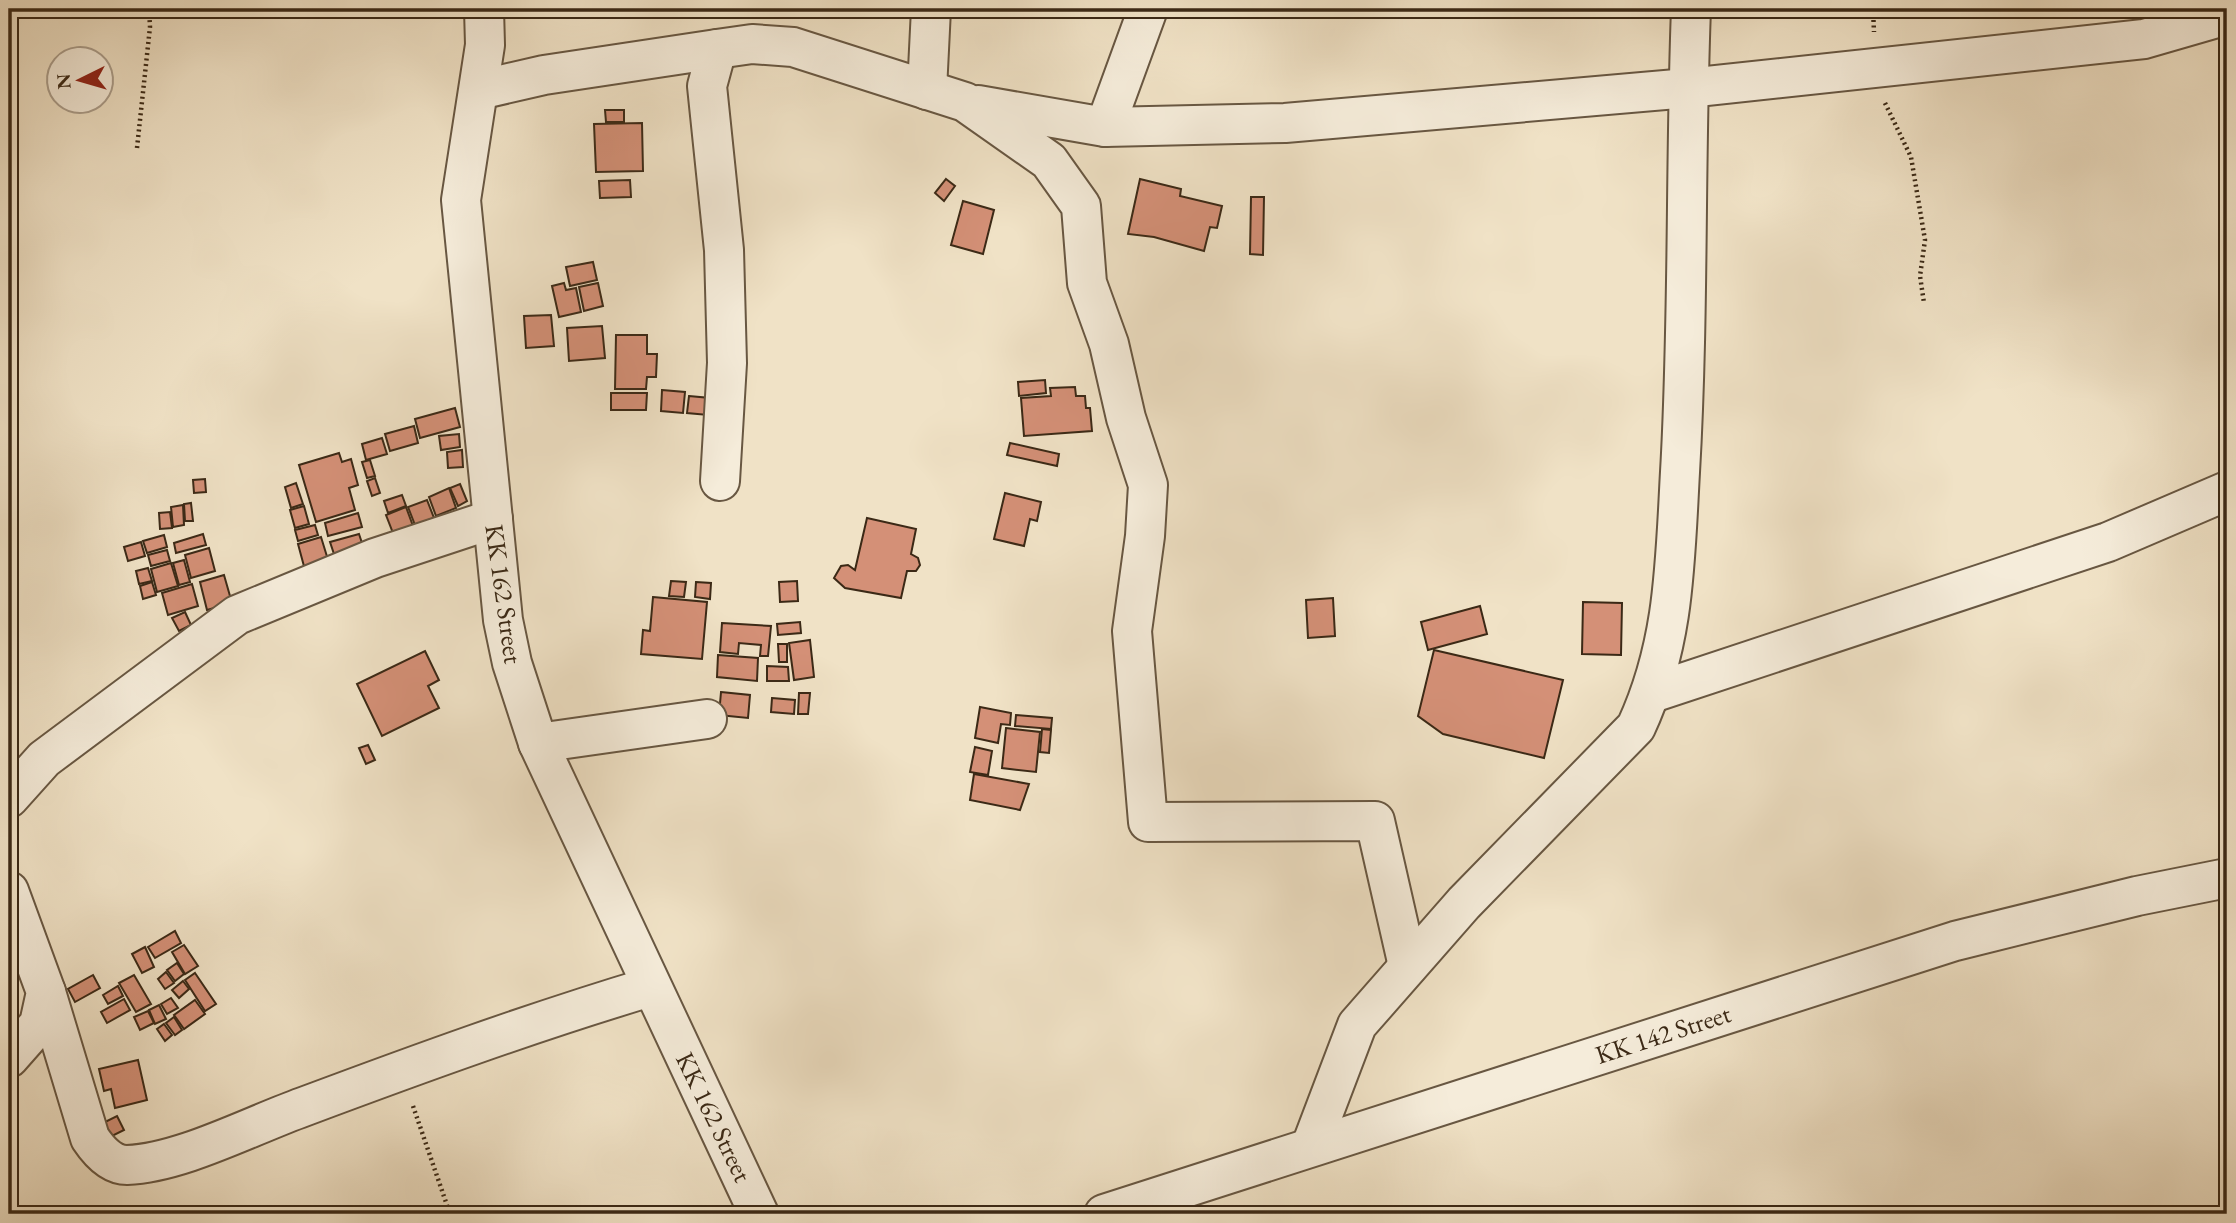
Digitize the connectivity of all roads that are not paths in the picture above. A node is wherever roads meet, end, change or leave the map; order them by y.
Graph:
1 (484, 9) edge
2 (931, 9) edge
3 (1148, 9) edge
4 (1691, 9) edge
5 (2227, 15) edge
6 (717, 49) junction
7 (1688, 88) junction
8 (479, 90) junction
9 (927, 90) junction
10 (965, 102) junction
11 (1105, 127) junction
12 (720, 481) dead end
13 (2227, 491) edge
14 (493, 519) junction
15 (1651, 693) junction
16 (707, 719) dead end
17 (538, 743) junction
18 (9, 798) edge
19 (2227, 878) edge
20 (9, 891) edge
21 (1408, 966) junction
22 (650, 987) junction
23 (46, 992) junction
24 (9, 1058) edge
25 (1311, 1146) junction
26 (759, 1214) edge
27 (1104, 1214) edge

1 - 8 street, KK 162 Street
2 - 9 street
3 - 11 street
4 - 7 street
5 - 7 street
6 - 8 street
6 - 9 street
6 - 12 street
7 - 11 street
7 - 15 street
8 - 14 street, KK 162 Street
9 - 10 street
10 - 11 street
10 - 21 street
13 - 15 street
14 - 17 street, KK 162 Street
14 - 18 street
15 - 21 street
16 - 17 street
17 - 22 street, KK 162 Street
19 - 25 street, KK 142 Street
20 - 23 street
21 - 25 street
22 - 23 street
22 - 26 street, KK 162 Street
23 - 24 street
25 - 27 street, KK 142 Street

